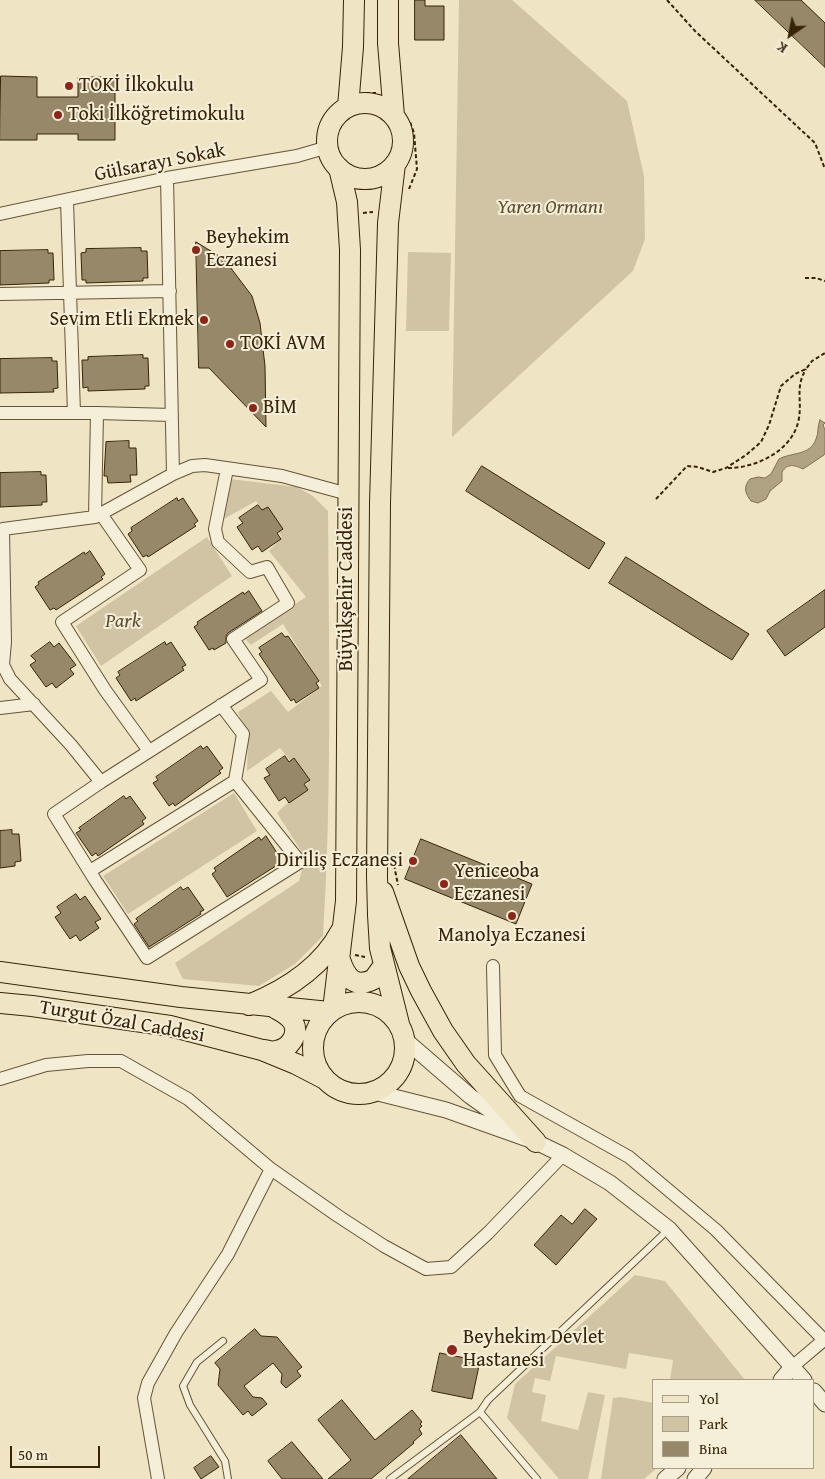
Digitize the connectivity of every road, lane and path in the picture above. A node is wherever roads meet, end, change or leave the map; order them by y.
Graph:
1 (354, 0) edge
2 (388, 0) edge
3 (667, 0) edge
4 (348, 107) junction
5 (394, 116) junction
6 (328, 147) junction
7 (395, 164) junction
8 (339, 168) junction
9 (825, 170) edge
10 (167, 178) junction
11 (67, 201) junction
12 (0, 214) edge
13 (805, 278) dead end
14 (825, 281) edge
15 (170, 291) junction
16 (0, 294) edge
17 (70, 294) junction
18 (825, 354) edge
19 (806, 369) junction
20 (0, 413) edge
21 (74, 413) junction
22 (97, 413) junction
23 (172, 415) junction
24 (726, 468) junction
25 (228, 469) junction
26 (173, 474) junction
27 (348, 494) junction
28 (656, 499) dead end
29 (98, 515) junction
30 (2, 529) edge
31 (34, 704) junction
32 (221, 705) junction
33 (0, 708) edge
34 (150, 751) junction
35 (235, 781) junction
36 (101, 782) junction
37 (90, 871) junction
38 (377, 876) junction
39 (343, 927) junction
40 (340, 960) junction
41 (384, 965) junction
42 (493, 966) dead end
43 (0, 972) edge
44 (0, 1004) edge
45 (248, 1005) junction
46 (275, 1008) junction
47 (331, 1011) junction
48 (402, 1031) junction
49 (262, 1050) junction
50 (0, 1078) edge
51 (325, 1080) junction
52 (374, 1092) junction
53 (536, 1142) junction
54 (563, 1155) junction
55 (271, 1169) junction
56 (669, 1229) junction
57 (825, 1340) edge
58 (223, 1341) dead end
59 (792, 1367) junction
60 (782, 1379) edge
61 (803, 1379) edge
62 (815, 1392) edge
63 (825, 1404) edge
64 (480, 1412) junction
65 (677, 1469) edge
66 (703, 1469) edge
67 (158, 1479) edge
68 (228, 1479) edge
69 (390, 1479) edge
70 (537, 1479) edge
71 (665, 1479) edge
72 (695, 1479) edge

1 - 4 main road
2 - 5 main road
3 - 9 path
4 - 5 main road
4 - 6 main road
5 - 7 main road
6 - 8 main road
6 - 10 street, Gülsarayı Sokak
7 - 8 main road
7 - 38 main road, Büyükşehir Caddesi
8 - 27 main road, Büyükşehir Caddesi
10 - 11 street, Gülsarayı Sokak
10 - 15 street
11 - 12 street, Gülsarayı Sokak
11 - 17 street
13 - 14 path
15 - 17 street
15 - 23 street
16 - 17 street
17 - 21 street
18 - 19 path
19 - 24 path
19 - 24 path
20 - 21 street
21 - 22 street
22 - 23 street
22 - 29 street
23 - 26 street
24 - 28 path
25 - 26 street
25 - 27 street
25 - 32 street
26 - 29 street
27 - 39 main road, Büyükşehir Caddesi
29 - 30 street
29 - 34 street
30 - 31 street
31 - 33 street
31 - 36 street
32 - 34 street
32 - 35 street
34 - 36 street
35 - 37 street
35 - 37 street
36 - 37 street
38 - 41 main road, Büyükşehir Caddesi
38 - 53 main road
39 - 40 main road, Büyükşehir Caddesi
39 - 45 main road
40 - 41 main road
40 - 47 main road, Büyükşehir Caddesi
41 - 48 main road, Büyükşehir Caddesi
42 - 57 street
43 - 45 main road, Turgut Özal Caddesi
44 - 49 main road, Turgut Özal Caddesi
45 - 46 main road, Turgut Özal Caddesi
46 - 47 main road, Turgut Özal Caddesi
46 - 49 main road
47 - 48 main road
47 - 51 main road
48 - 52 main road
48 - 53 street
49 - 51 main road, Turgut Özal Caddesi
50 - 55 street
51 - 52 main road
52 - 53 street
53 - 54 street
54 - 55 street
54 - 56 street
55 - 67 street
56 - 59 street
56 - 64 lane
57 - 59 street
58 - 68 lane
59 - 60 street
59 - 61 street
62 - 63 street
64 - 69 lane
64 - 70 lane
65 - 71 street
66 - 72 street

